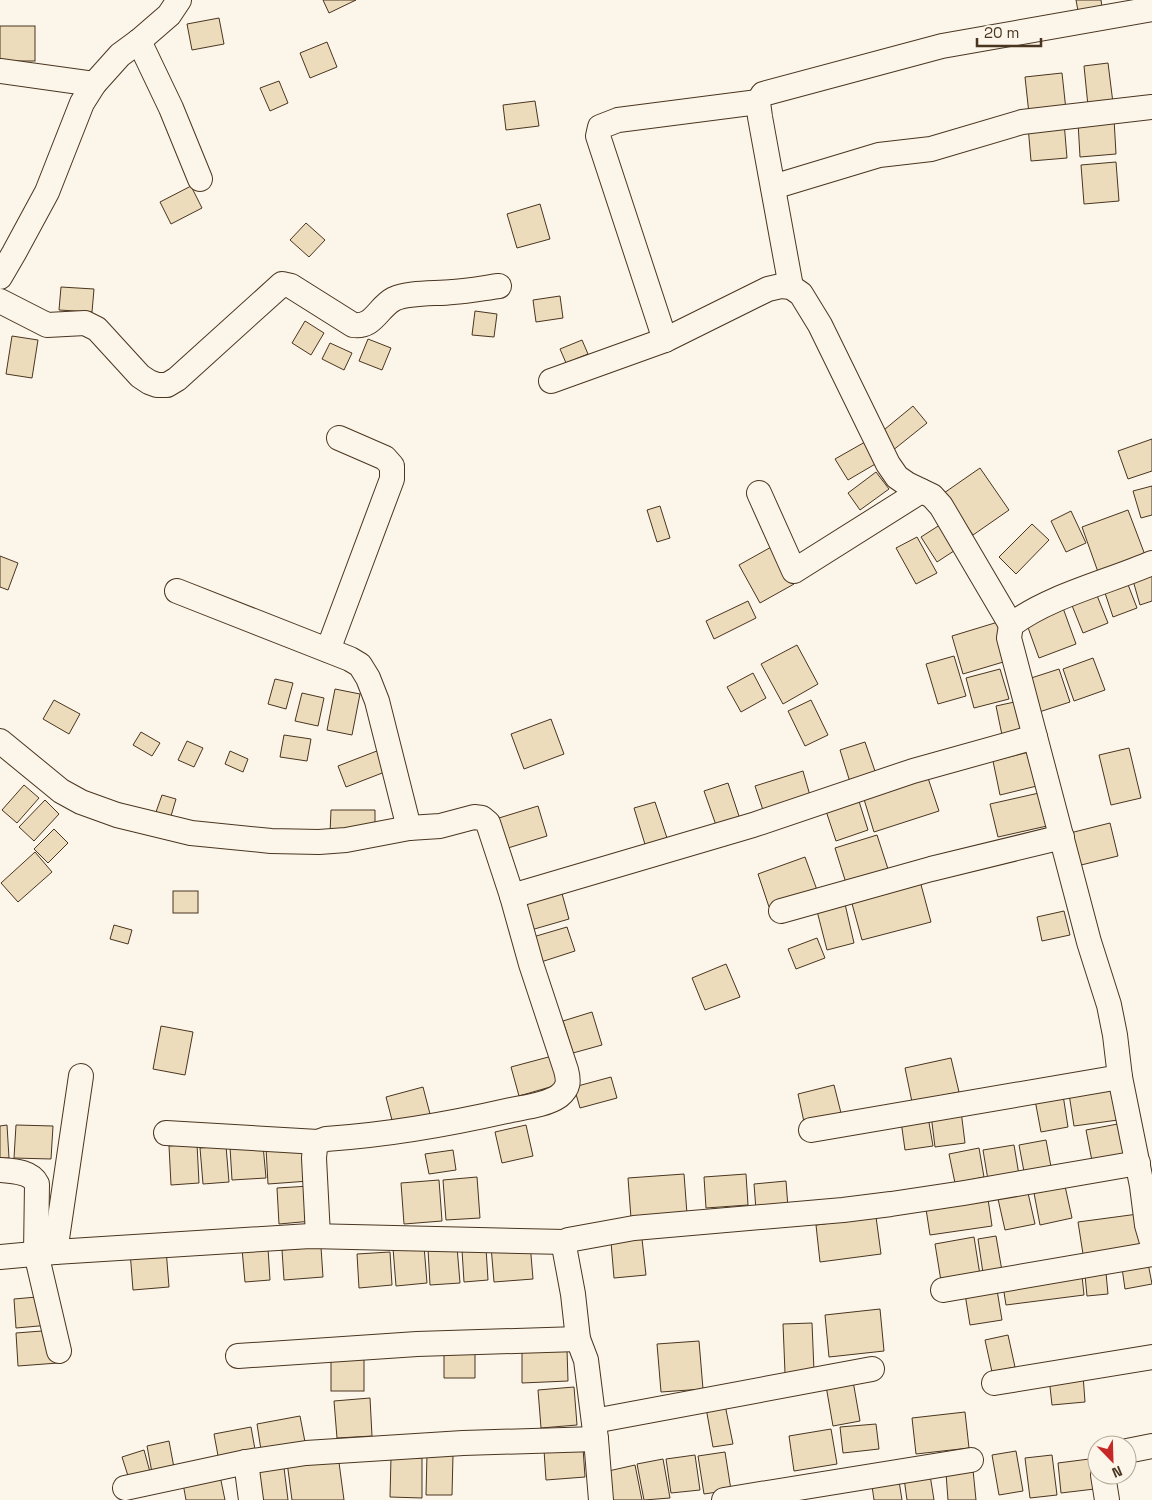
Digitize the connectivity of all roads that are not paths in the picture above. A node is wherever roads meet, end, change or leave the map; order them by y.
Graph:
1 (179, 0) edge
2 (1152, 9) edge
3 (140, 41) junction
4 (0, 71) edge
5 (94, 84) junction
6 (758, 102) junction
7 (1152, 107) edge
8 (200, 179) dead end
9 (773, 187) junction
10 (0, 277) edge
11 (499, 286) dead end
12 (791, 286) junction
13 (0, 301) edge
14 (665, 340) junction
15 (551, 381) dead end
16 (338, 438) dead end
17 (921, 491) junction
18 (759, 493) dead end
19 (1152, 563) edge
20 (177, 591) dead end
21 (1011, 625) junction
22 (328, 650) junction
23 (1035, 737) junction
24 (0, 741) edge
25 (409, 828) junction
26 (1062, 837) junction
27 (512, 896) junction
28 (781, 911) dead end
29 (81, 1076) dead end
30 (1120, 1077) junction
31 (811, 1130) dead end
32 (166, 1133) dead end
33 (318, 1142) junction
34 (1138, 1163) junction
35 (0, 1170) edge
36 (318, 1236) junction
37 (565, 1242) junction
38 (1152, 1242) edge
39 (46, 1252) junction
40 (1152, 1254) edge
41 (0, 1257) edge
42 (943, 1290) dead end
43 (578, 1339) junction
44 (59, 1351) dead end
45 (238, 1356) dead end
46 (1152, 1357) edge
47 (872, 1369) dead end
48 (994, 1383) dead end
49 (595, 1430) junction
50 (1152, 1446) edge
51 (1137, 1449) edge
52 (971, 1460) dead end
53 (246, 1462) junction
54 (1105, 1485) edge
55 (125, 1488) dead end
56 (251, 1500) edge
57 (601, 1500) edge
58 (724, 1500) edge
59 (1108, 1500) edge

1 - 3 street
2 - 6 street
3 - 5 street
3 - 8 street
4 - 5 street
5 - 10 street
6 - 9 street
6 - 14 street
7 - 9 street
9 - 12 street
11 - 13 street
12 - 14 street
12 - 17 street
14 - 15 street
16 - 22 street
17 - 18 street
17 - 21 street
19 - 21 street
20 - 22 street
21 - 23 street
22 - 25 street
23 - 26 street
23 - 27 street
24 - 25 street
25 - 27 street
26 - 28 street
26 - 30 street
27 - 33 street
29 - 39 street
30 - 31 street
30 - 34 street
32 - 33 street
33 - 36 street
34 - 37 street
34 - 38 street
35 - 39 street
36 - 37 street
36 - 39 street
37 - 43 street
39 - 41 street
39 - 44 street
40 - 42 street
43 - 45 street
43 - 49 street
46 - 48 street
47 - 49 street
49 - 53 street
49 - 57 street
50 - 51 street
52 - 58 street
53 - 55 street
53 - 56 street
54 - 59 street

